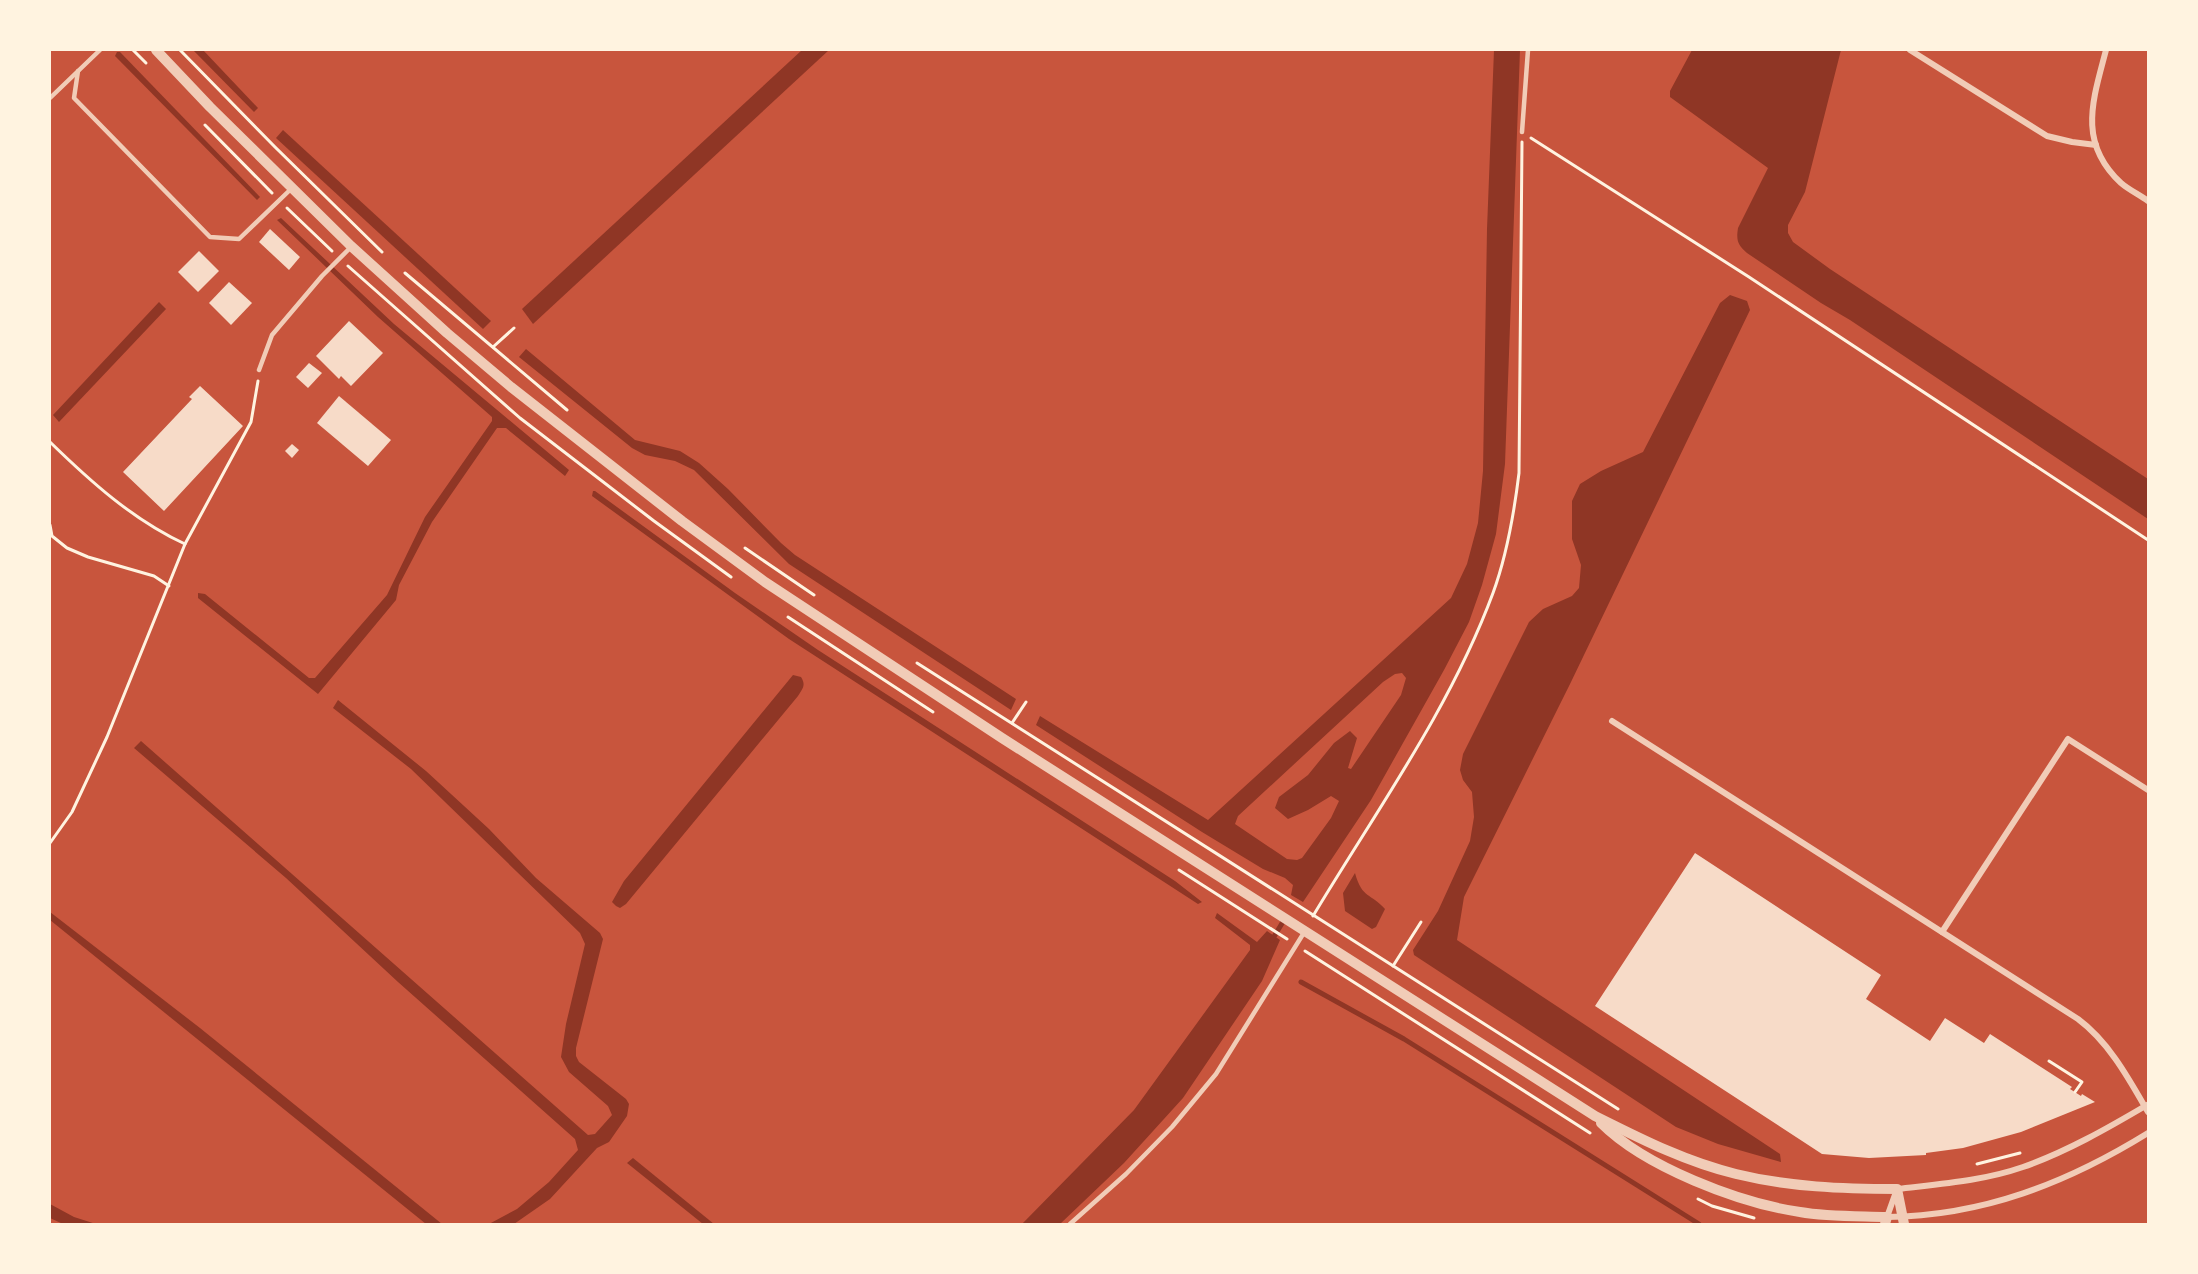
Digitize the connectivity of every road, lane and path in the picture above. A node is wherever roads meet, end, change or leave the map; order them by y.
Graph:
1 (100, 50) edge
2 (156, 50) edge
3 (180, 50) edge
4 (1528, 50) edge
5 (1910, 50) edge
6 (2106, 50) edge
7 (78, 71) junction
8 (50, 98) edge
9 (1522, 132) junction
10 (2096, 145) junction
11 (292, 188) junction
12 (2148, 201) edge
13 (351, 246) junction
14 (383, 253) dead end
15 (400, 269) dead end
16 (513, 328) dead end
17 (493, 348) junction
18 (480, 361) junction
19 (259, 370) joint
20 (569, 412) dead end
21 (50, 442) edge
22 (50, 525) edge
23 (2148, 540) edge
24 (185, 544) junction
25 (743, 546) dead end
26 (169, 586) junction
27 (818, 598) dead end
28 (910, 658) dead end
29 (1026, 702) dead end
30 (1612, 721) dead end
31 (1012, 723) junction
32 (1002, 738) junction
33 (2148, 790) edge
34 (50, 843) edge
35 (1313, 915) junction
36 (1421, 922) dead end
37 (1263, 924) dead end
38 (1302, 929) junction
39 (1942, 932) junction
40 (1287, 939) dead end
41 (1393, 966) junction
42 (1383, 981) junction
43 (2049, 1060) dead end
44 (2075, 1092) dead end
45 (2147, 1107) edge
46 (1623, 1113) dead end
47 (1595, 1116) junction
48 (2148, 1133) edge
49 (2050, 1156) junction
50 (1976, 1165) dead end
51 (1897, 1190) junction
52 (1886, 1221) edge
53 (1904, 1221) edge
54 (1070, 1224) edge

1 - 7 lane
2 - 11 street
3 - 14 path
4 - 9 lane
5 - 10 street
6 - 10 street
7 - 8 lane
7 - 11 lane
9 - 23 path
9 - 35 path
10 - 12 street
11 - 13 street
13 - 18 street
13 - 19 lane
15 - 17 path
16 - 17 path
17 - 18 path
17 - 20 path
18 - 32 street
19 - 24 path
21 - 24 path
22 - 26 path
24 - 26 path
25 - 27 path
26 - 34 path
28 - 31 path
29 - 31 path
30 - 39 street
31 - 32 path
31 - 35 path
32 - 38 street
33 - 39 street
35 - 38 path
35 - 41 path
36 - 41 path
37 - 40 path
38 - 42 street
38 - 54 lane
39 - 45 street
41 - 42 path
41 - 46 path
42 - 47 street
43 - 44 path
45 - 49 street
47 - 51 street
47 - 52 street
48 - 53 street
49 - 50 path
49 - 51 street
51 - 52 street
51 - 53 street
52 - 53 street

